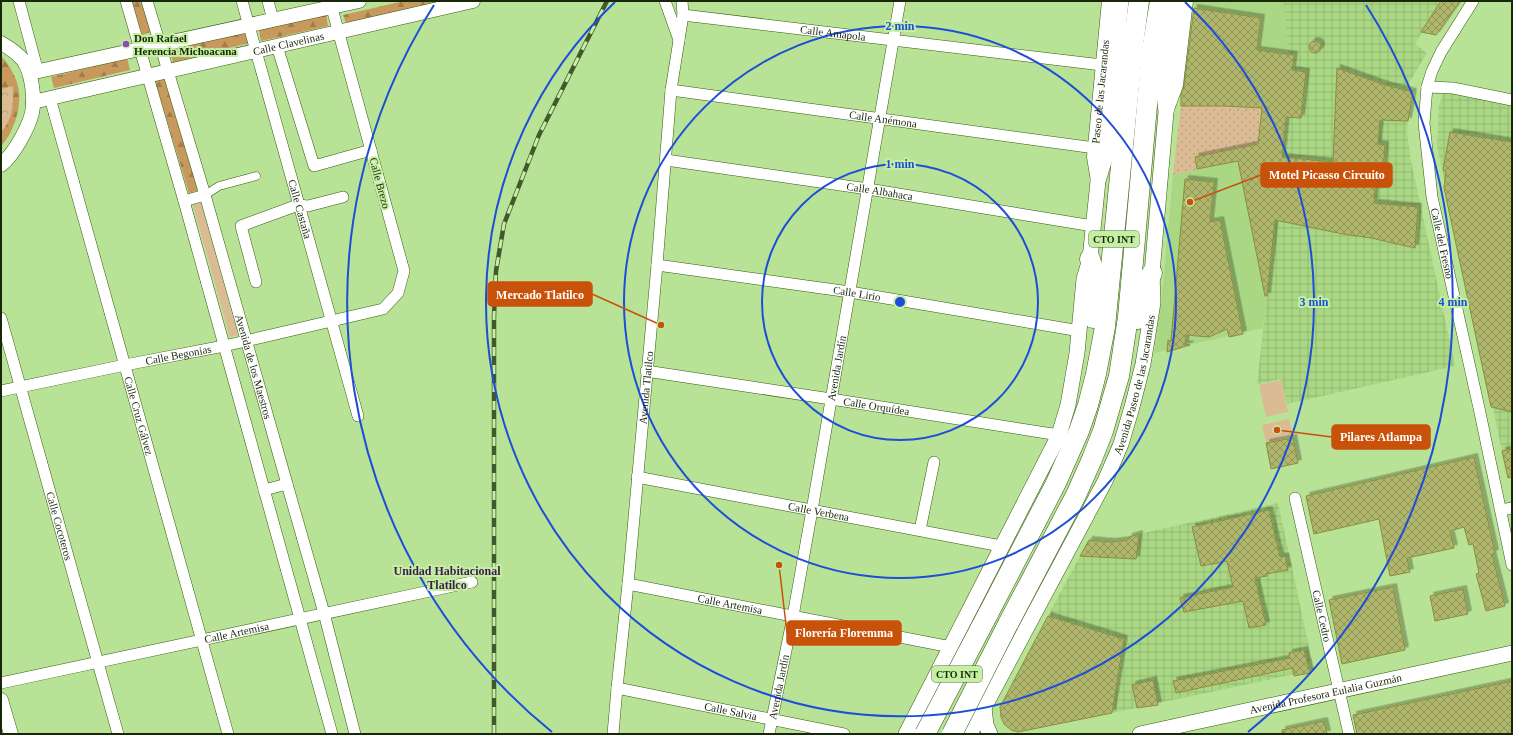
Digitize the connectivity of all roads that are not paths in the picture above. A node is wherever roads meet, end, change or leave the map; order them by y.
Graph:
1 (19, 1) edge
2 (126, 1) edge
3 (148, 1) edge
4 (242, 1) edge
5 (268, 1) edge
6 (359, 1) edge
7 (473, 1) edge
8 (665, 1) edge
9 (682, 1) edge
10 (900, 1) edge
11 (1109, 1) edge
12 (1121, 1) edge
13 (1139, 1) edge
14 (1160, 1) edge
15 (1175, 1) edge
16 (1186, 1) edge
17 (1473, 1) edge
18 (331, 4) edge
19 (683, 15) junction
20 (273, 20) junction
21 (249, 25) junction
22 (338, 32) junction
23 (894, 40) junction
24 (679, 41) junction
25 (1, 43) edge
26 (160, 45) junction
27 (277, 46) junction
28 (140, 48) junction
29 (256, 51) junction
30 (1102, 65) junction
31 (168, 71) junction
32 (34, 73) junction
33 (148, 75) junction
34 (1427, 87) junction
35 (671, 90) junction
36 (50, 98) junction
37 (1512, 100) edge
38 (33, 102) junction
39 (1166, 112) junction
40 (880, 118) junction
41 (371, 150) junction
42 (1100, 153) junction
43 (666, 160) junction
44 (1, 165) edge
45 (256, 176) dead end
46 (868, 189) junction
47 (205, 195) junction
48 (343, 197) dead end
49 (184, 201) junction
50 (298, 205) junction
51 (1093, 226) junction
52 (1090, 259) junction
53 (657, 265) junction
54 (1152, 274) junction
55 (256, 282) dead end
56 (850, 292) junction
57 (1, 318) edge
58 (332, 320) junction
59 (1080, 331) junction
60 (245, 341) junction
61 (224, 346) junction
62 (1101, 351) junction
63 (1124, 351) junction
64 (125, 365) junction
65 (646, 371) junction
66 (20, 387) junction
67 (1, 391) edge
68 (831, 399) junction
69 (358, 416) dead end
70 (1059, 435) junction
71 (934, 462) dead end
72 (637, 477) junction
73 (287, 484) junction
74 (264, 490) junction
75 (1295, 498) dead end
76 (1506, 509) edge
77 (812, 510) junction
78 (920, 530) junction
79 (1001, 546) junction
80 (1512, 565) edge
81 (472, 582) dead end
82 (628, 584) junction
83 (324, 613) junction
84 (793, 616) junction
85 (299, 618) junction
86 (962, 624) junction
87 (202, 640) junction
88 (951, 647) junction
89 (1015, 651) junction
90 (1512, 653) edge
91 (98, 662) junction
92 (1, 683) edge
93 (616, 688) junction
94 (1340, 690) junction
95 (1, 700) edge
96 (984, 708) junction
97 (772, 719) junction
98 (11, 734) edge
99 (118, 734) edge
100 (228, 734) edge
101 (332, 734) edge
102 (355, 734) edge
103 (613, 734) edge
104 (769, 734) edge
105 (844, 734) edge
106 (906, 734) edge
107 (925, 734) edge
108 (952, 734) edge
109 (970, 734) edge
110 (990, 734) edge
111 (1140, 734) edge
112 (1349, 734) edge

1 - 32 street
2 - 28 street, Avenida de los Maestros
3 - 26 street, Avenida de los Maestros
4 - 21 street, Calle Castaña
5 - 20 street
6 - 18 street
7 - 22 street, Calle Clavelinas
8 - 24 street, Avenida Tlatilco
9 - 19 street, Avenida Tlatilco
10 - 23 street, Avenida Jardín
11 - 30 street, Paseo de las Jacarandas
12 - 42 main road, CTO INT
13 - 62 highway, CTO INT
14 - 63 highway, CTO INT
15 - 39 main road, Avenida Paseo de las Jacarandas / CTO INT
16 - 39 street
17 - 34 street, Calle del Fresno
18 - 20 street
18 - 22 street, Calle Brezo
19 - 23 street, Calle Amapola
19 - 24 street, Avenida Tlatilco
20 - 21 street
21 - 26 street
21 - 29 street, Calle Castaña
22 - 27 street, Calle Clavelinas
22 - 41 street, Calle Brezo
23 - 30 street, Calle Amapola
23 - 40 street, Avenida Jardín
24 - 35 street, Avenida Tlatilco
25 - 32 street
26 - 28 street
26 - 31 street, Avenida de los Maestros
27 - 29 street, Calle Clavelinas
27 - 41 street
28 - 32 street
28 - 33 street, Avenida de los Maestros
29 - 31 street, Calle Clavelinas
29 - 50 street, Calle Castaña
30 - 42 street, Paseo de las Jacarandas
31 - 33 street, Calle Clavelinas
31 - 47 street, Avenida de los Maestros
32 - 38 street
33 - 36 street, Calle Clavelinas
33 - 49 street, Avenida de los Maestros
34 - 37 street
34 - 76 street, Calle del Fresno
35 - 40 street, Calle Anémona
35 - 43 street, Avenida Tlatilco
36 - 38 street, Calle Clavelinas
36 - 64 street, Calle Cruz Gálvez
38 - 44 street
39 - 54 main road, Avenida Paseo de las Jacarandas / CTO INT
40 - 42 street, Calle Anémona
40 - 46 street, Avenida Jardín
41 - 58 street, Calle Brezo
42 - 51 main road, CTO INT
43 - 46 street, Calle Albahaca
43 - 53 street, Avenida Tlatilco
45 - 47 street
46 - 51 street, Calle Albahaca
46 - 56 street, Avenida Jardín
47 - 49 street
47 - 60 street, Avenida de los Maestros
48 - 50 street
49 - 61 street, Avenida de los Maestros
50 - 55 street
50 - 58 street, Calle Castaña
51 - 52 main road, CTO INT
52 - 59 main road, CTO INT
52 - 62 highway
53 - 56 street, Calle Lirio
53 - 65 street, Avenida Tlatilco
54 - 63 highway
54 - 89 main road, Avenida Paseo de las Jacarandas / CTO INT
56 - 59 street, Calle Lirio
56 - 68 street, Avenida Jardín
57 - 66 street, Calle Cocoteros
58 - 60 street, Calle Begonias
58 - 69 street, Calle Castaña
59 - 70 main road, CTO INT
60 - 61 street, Calle Begonias
60 - 73 street, Avenida de los Maestros
61 - 64 street, Calle Begonias
61 - 74 street, Avenida de los Maestros
62 - 107 highway, CTO INT, bridge
63 - 108 highway, CTO INT, bridge
64 - 66 street, Calle Begonias
64 - 87 street, Calle Cruz Gálvez
65 - 68 street, Calle Orquídea
65 - 72 street, Avenida Tlatilco
66 - 67 street, Calle Begonias
66 - 91 street, Calle Cocoteros
68 - 70 street, Calle Orquídea
68 - 77 street, Avenida Jardín
70 - 79 main road, CTO INT
71 - 78 street
72 - 77 street, Calle Verbena
72 - 82 street, Avenida Tlatilco
73 - 74 street
73 - 83 street, Avenida de los Maestros
74 - 85 street, Avenida de los Maestros
75 - 94 street, Calle Cedro
76 - 80 street, Calle del Fresno
77 - 78 street, Calle Verbena
77 - 84 street, Avenida Jardín
78 - 79 street, Calle Verbena
79 - 86 main road, CTO INT
81 - 83 street, Calle Artemisa
82 - 84 street, Calle Artemisa
82 - 93 street, Avenida Tlatilco
83 - 85 street, Calle Artemisa
83 - 102 street, Avenida de los Maestros
84 - 88 street, Calle Artemisa
84 - 97 street, Avenida Jardín
85 - 87 street, Calle Artemisa
85 - 101 street, Avenida de los Maestros
86 - 88 main road, CTO INT
86 - 89 main road
87 - 91 street, Calle Artemisa
87 - 100 street, Calle Cruz Gálvez
88 - 106 main road, CTO INT
89 - 96 main road, Avenida Paseo de las Jacarandas / CTO INT
90 - 94 main road, Avenida Profesora Eulalia Guzmán
91 - 92 street, Calle Artemisa
91 - 99 street, Calle Cocoteros
93 - 97 street, Calle Salvia
93 - 103 street, Avenida Tlatilco
94 - 111 main road, Avenida Profesora Eulalia Guzmán
94 - 112 street, Calle Cedro
95 - 98 street
96 - 109 main road, Avenida Paseo de las Jacarandas / CTO INT
96 - 110 main road
97 - 104 street, Avenida Jardín
97 - 105 street, Calle Salvia

